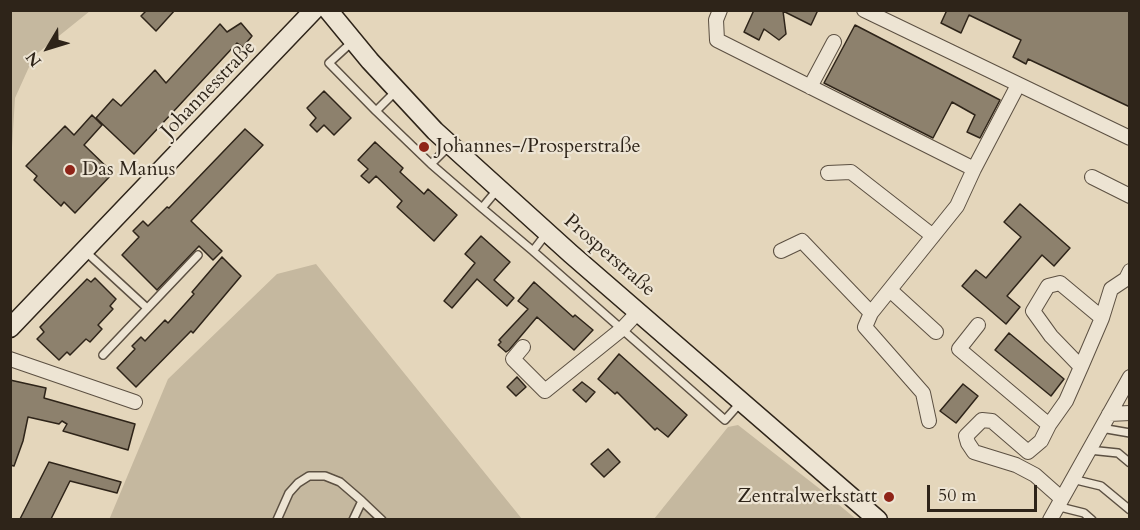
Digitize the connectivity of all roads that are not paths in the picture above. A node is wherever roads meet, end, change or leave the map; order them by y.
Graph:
1 (314, 10) edge
2 (327, 10) edge
3 (720, 10) edge
4 (864, 10) edge
5 (353, 41) junction
6 (834, 42) dead end
7 (1018, 84) junction
8 (810, 87) junction
9 (397, 90) junction
10 (376, 111) junction
11 (1130, 138) edge
12 (450, 144) junction
13 (431, 164) junction
14 (974, 169) junction
15 (828, 173) dead end
16 (1092, 177) dead end
17 (499, 188) junction
18 (1130, 196) edge
19 (482, 208) junction
20 (548, 232) junction
21 (933, 236) junction
22 (533, 250) junction
23 (85, 251) junction
24 (781, 252) dead end
25 (198, 255) dead end
26 (1130, 271) edge
27 (890, 290) junction
28 (147, 308) junction
29 (638, 312) junction
30 (871, 313) junction
31 (1102, 318) junction
32 (978, 325) dead end
33 (10, 328) edge
34 (622, 329) junction
35 (936, 332) dead end
36 (523, 347) dead end
37 (103, 356) dead end
38 (10, 359) edge
39 (1081, 367) junction
40 (1130, 377) edge
41 (135, 402) dead end
42 (741, 402) junction
43 (1130, 413) edge
44 (1109, 414) junction
45 (929, 422) dead end
46 (1049, 426) junction
47 (1101, 428) junction
48 (1130, 433) edge
49 (1089, 450) junction
50 (1130, 463) edge
51 (1072, 479) junction
52 (362, 501) junction
53 (1059, 502) junction
54 (1130, 510) edge
55 (278, 519) edge
56 (353, 519) edge
57 (382, 519) edge
58 (878, 519) edge
59 (1050, 519) edge
60 (1092, 519) edge

1 - 23 main road, Johannesstraße
2 - 5 main road, Prosperstraße
3 - 8 street
4 - 7 street
5 - 9 main road, Prosperstraße
5 - 10 lane
6 - 8 street
7 - 11 street
7 - 14 street
8 - 14 street
9 - 10 lane
9 - 12 main road, Prosperstraße
10 - 13 lane
12 - 13 lane
12 - 17 main road, Prosperstraße
13 - 19 lane
14 - 21 street
15 - 21 street
16 - 18 street
17 - 19 lane
17 - 20 main road, Prosperstraße
19 - 22 lane
20 - 22 lane
20 - 29 main road, Prosperstraße
21 - 27 street
22 - 34 lane
23 - 28 lane
23 - 33 main road, Johannesstraße
24 - 30 street
25 - 28 lane
26 - 31 street
27 - 30 street
27 - 35 street
28 - 37 lane
29 - 34 street
29 - 42 main road, Prosperstraße
30 - 45 street
31 - 39 street
31 - 39 street
32 - 46 street
34 - 36 street
34 - 42 lane
38 - 41 street
39 - 46 street
40 - 44 street
42 - 58 main road, Prosperstraße
43 - 44 street
44 - 47 street
46 - 53 street
47 - 48 lane
47 - 49 street
49 - 50 lane
49 - 51 street
51 - 53 street
51 - 54 lane
52 - 55 lane
52 - 56 lane
52 - 57 lane
53 - 59 street
53 - 60 lane

